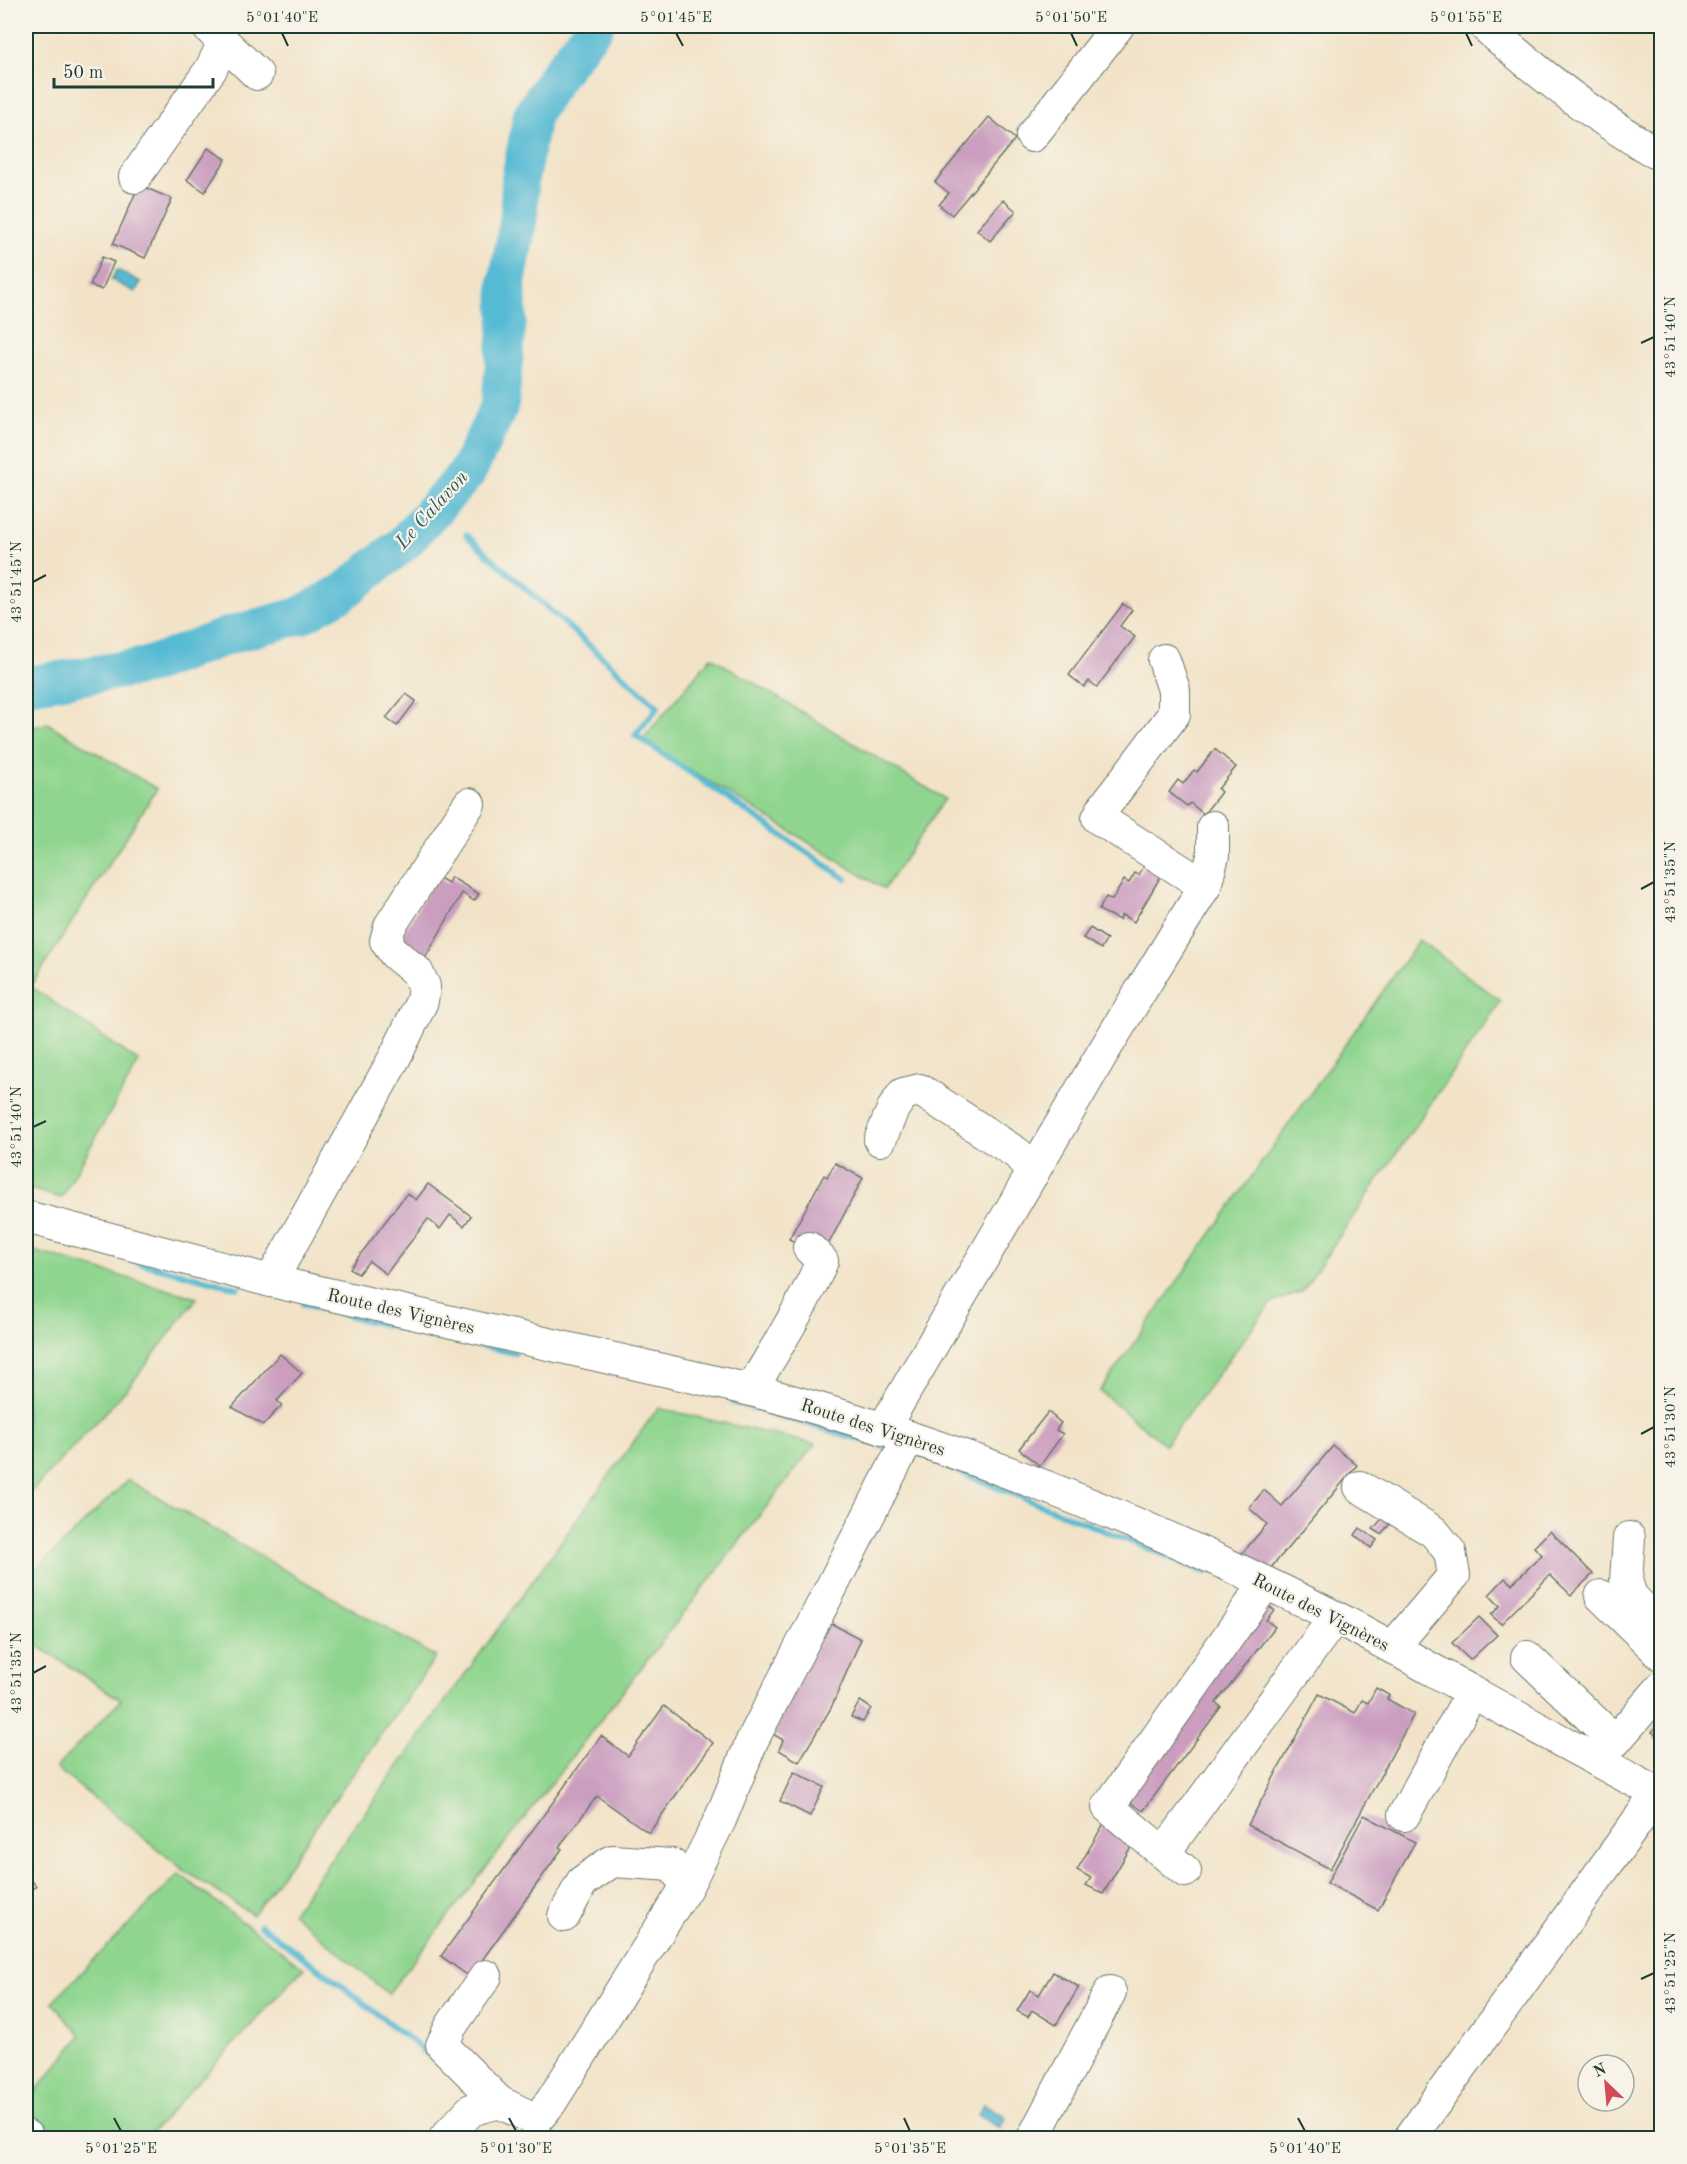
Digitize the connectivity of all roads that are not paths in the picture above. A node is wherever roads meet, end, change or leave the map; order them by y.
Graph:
1 (1118, 26) edge
2 (1485, 26) edge
3 (216, 34) edge
4 (257, 74) dead end
5 (1032, 136) dead end
6 (1662, 156) edge
7 (135, 177) dead end
8 (1164, 660) dead end
9 (469, 804) dead end
10 (1213, 827) dead end
11 (1204, 886) junction
12 (880, 1140) dead end
13 (1033, 1173) junction
14 (26, 1217) edge
15 (809, 1248) dead end
16 (271, 1281) junction
17 (751, 1390) junction
18 (896, 1433) junction
19 (1360, 1487) dead end
20 (1629, 1538) dead end
21 (1266, 1583) junction
22 (1601, 1596) dead end
23 (1335, 1617) junction
24 (1662, 1628) edge
25 (1392, 1647) junction
26 (1662, 1655) edge
27 (1527, 1657) dead end
28 (1662, 1687) edge
29 (1472, 1692) junction
30 (1606, 1751) junction
31 (1659, 1795) edge
32 (1404, 1815) dead end
33 (687, 1886) junction
34 (564, 1916) dead end
35 (486, 1976) dead end
36 (1110, 1992) dead end
37 (499, 2102) junction
38 (445, 2139) edge
39 (1033, 2139) edge
40 (1410, 2139) edge

1 - 5 street
2 - 6 street
3 - 4 street
3 - 7 street
8 - 11 street
9 - 16 street
10 - 11 street
11 - 13 street
12 - 13 street
13 - 18 street
14 - 16 street, Route des Vignères
15 - 17 street
16 - 17 street, Route des Vignères
17 - 18 street, Route des Vignères
18 - 21 street, Route des Vignères
18 - 33 street
19 - 25 street
20 - 24 street
21 - 23 street, Route des Vignères
21 - 23 street
22 - 26 street
23 - 25 street, Route des Vignères
25 - 29 street, Route des Vignères
27 - 30 street
28 - 30 street
29 - 30 street, Route des Vignères
29 - 32 street
30 - 31 street, Route des Vignères
31 - 40 street
33 - 34 street
33 - 37 street
35 - 37 street
36 - 39 street
37 - 38 street

